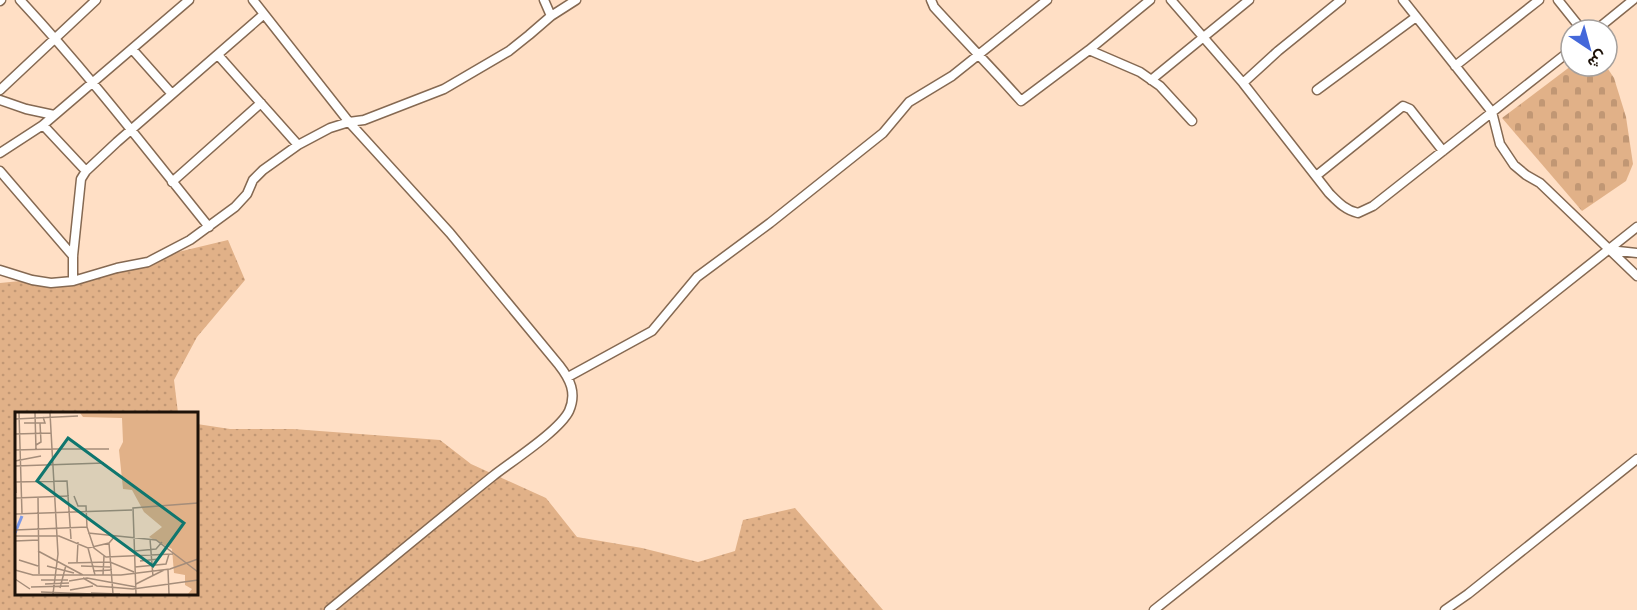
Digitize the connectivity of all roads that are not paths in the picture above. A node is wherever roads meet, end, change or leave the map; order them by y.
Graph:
1 (20, 0) edge
2 (96, 0) edge
3 (253, 0) edge
4 (544, 0) edge
5 (576, 0) edge
6 (931, 0) edge
7 (1047, 0) edge
8 (1150, 0) edge
9 (1171, 0) edge
10 (1248, 0) edge
11 (1324, 0) edge
12 (1341, 0) edge
13 (1403, 0) edge
14 (1539, 0) edge
15 (1558, 0) edge
16 (1634, 0) edge
17 (186, 1) edge
18 (1330, 8) junction
19 (263, 15) junction
20 (551, 16) junction
21 (1416, 17) junction
22 (1572, 18) edge
23 (1611, 18) edge
24 (1203, 37) junction
25 (55, 38) junction
26 (132, 49) junction
27 (1089, 50) junction
28 (218, 55) junction
29 (980, 55) junction
30 (1559, 59) edge
31 (1455, 66) junction
32 (1151, 80) junction
33 (92, 82) junction
34 (1242, 83) junction
35 (0, 90) edge
36 (1317, 90) dead end
37 (172, 94) junction
38 (0, 100) edge
39 (261, 104) junction
40 (1492, 112) junction
41 (54, 115) junction
42 (1192, 121) dead end
43 (349, 122) junction
44 (43, 125) junction
45 (130, 130) junction
46 (298, 145) junction
47 (1443, 151) junction
48 (0, 153) edge
49 (0, 171) edge
50 (86, 171) junction
51 (1316, 176) junction
52 (172, 182) junction
53 (209, 227) junction
54 (1637, 227) edge
55 (1609, 250) junction
56 (1637, 253) edge
57 (73, 256) junction
58 (0, 270) edge
59 (1637, 276) edge
60 (73, 281) junction
61 (568, 377) junction
62 (1637, 459) edge
63 (329, 610) edge
64 (1154, 610) edge
65 (1445, 610) edge

1 - 25 street
2 - 25 street
3 - 19 street
4 - 20 street
5 - 20 street
6 - 29 street
7 - 29 street
8 - 27 street
9 - 24 street
10 - 24 street
11 - 18 street
12 - 18 street
13 - 21 street
14 - 31 street
15 - 22 street
16 - 23 street
17 - 26 street
18 - 34 street
19 - 28 street
19 - 43 street
20 - 43 street
21 - 31 street
21 - 36 street
24 - 32 street
24 - 34 street
25 - 33 street
25 - 35 street
26 - 33 street
26 - 37 street
27 - 29 street
27 - 32 street
28 - 37 street
28 - 39 street
29 - 61 street
30 - 40 street
31 - 40 street
32 - 42 street
33 - 41 street
33 - 45 street
34 - 51 street
37 - 45 street
38 - 41 street
39 - 46 street
39 - 52 street
40 - 47 street
40 - 55 street
41 - 44 street
43 - 46 street
43 - 61 street
44 - 48 street
44 - 50 street
45 - 50 street
45 - 52 street
46 - 53 street
47 - 51 street
47 - 51 street
49 - 57 street
50 - 57 street
52 - 53 street
53 - 60 street
54 - 55 street
55 - 56 street
55 - 59 street
55 - 64 street
57 - 60 street
58 - 60 street
61 - 63 street
62 - 65 street

